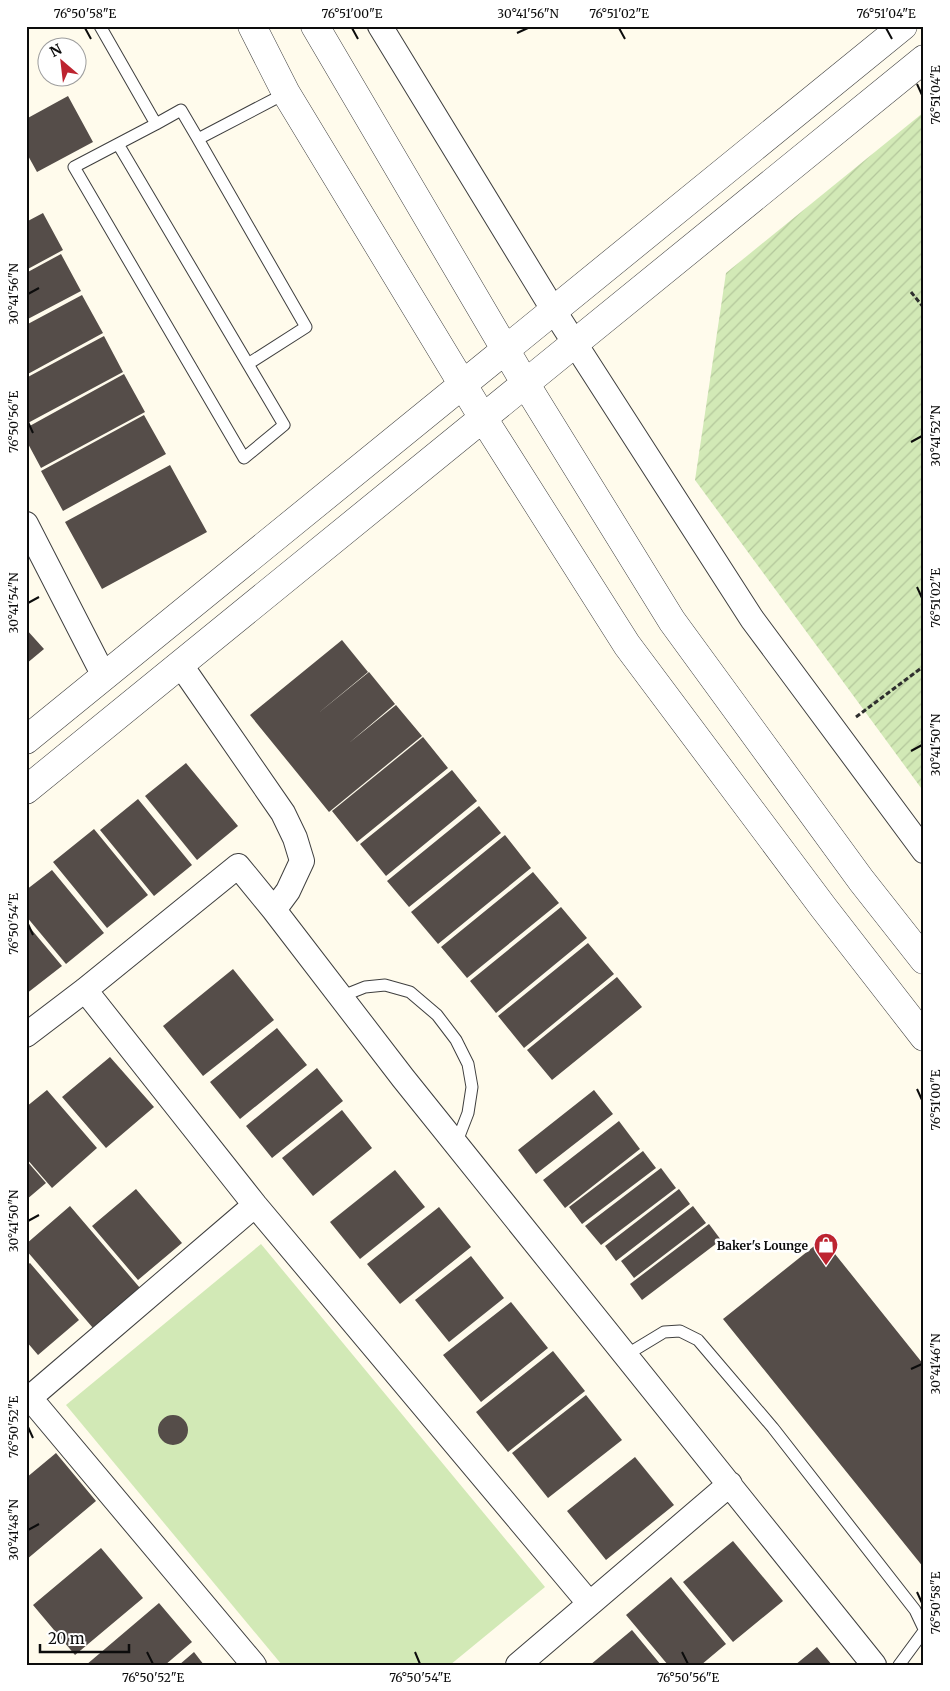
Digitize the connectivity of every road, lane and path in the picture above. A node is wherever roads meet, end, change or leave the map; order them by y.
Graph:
1 (100, 26) edge
2 (252, 26) edge
3 (315, 26) edge
4 (380, 26) edge
5 (903, 26) edge
6 (870, 53) junction
7 (924, 59) edge
8 (894, 83) junction
9 (286, 93) junction
10 (156, 124) junction
11 (198, 139) junction
12 (118, 144) junction
13 (911, 292) dead end
14 (924, 308) edge
15 (554, 311) junction
16 (574, 343) junction
17 (505, 350) junction
18 (248, 364) junction
19 (525, 384) junction
20 (463, 385) junction
21 (483, 418) junction
22 (26, 524) edge
23 (180, 664) junction
24 (924, 666) edge
25 (104, 676) junction
26 (836, 732) junction
27 (26, 740) edge
28 (26, 790) edge
29 (924, 851) edge
30 (274, 910) junction
31 (924, 960) edge
32 (86, 990) junction
33 (340, 997) junction
34 (26, 1035) edge
35 (924, 1036) edge
36 (456, 1144) junction
37 (255, 1205) junction
38 (626, 1355) junction
39 (28, 1399) edge
40 (730, 1484) junction
41 (589, 1603) junction
42 (924, 1630) edge
43 (254, 1665) edge
44 (518, 1665) edge
45 (874, 1665) edge
46 (899, 1665) edge

1 - 10 lane
2 - 9 street
3 - 17 street
4 - 15 street
5 - 6 street
6 - 8 street
6 - 15 street
7 - 8 street
8 - 16 street
9 - 11 lane
9 - 20 street
10 - 11 lane
10 - 12 lane
11 - 18 lane
12 - 18 lane
12 - 18 lane
13 - 14 path
15 - 16 street
15 - 17 street
16 - 19 street
16 - 26 street
17 - 19 street
17 - 20 street
19 - 21 street
19 - 31 street
20 - 21 street
20 - 25 street
21 - 23 street
21 - 35 street
22 - 25 street
23 - 28 street
23 - 30 street
24 - 26 path
25 - 27 street
26 - 29 street
30 - 32 street
30 - 33 street
32 - 34 street
32 - 37 street
33 - 36 street
33 - 36 lane
36 - 38 street
37 - 39 street
37 - 41 street
38 - 40 street
38 - 42 lane
39 - 43 street
40 - 41 street
40 - 45 street
41 - 44 street
42 - 46 lane

